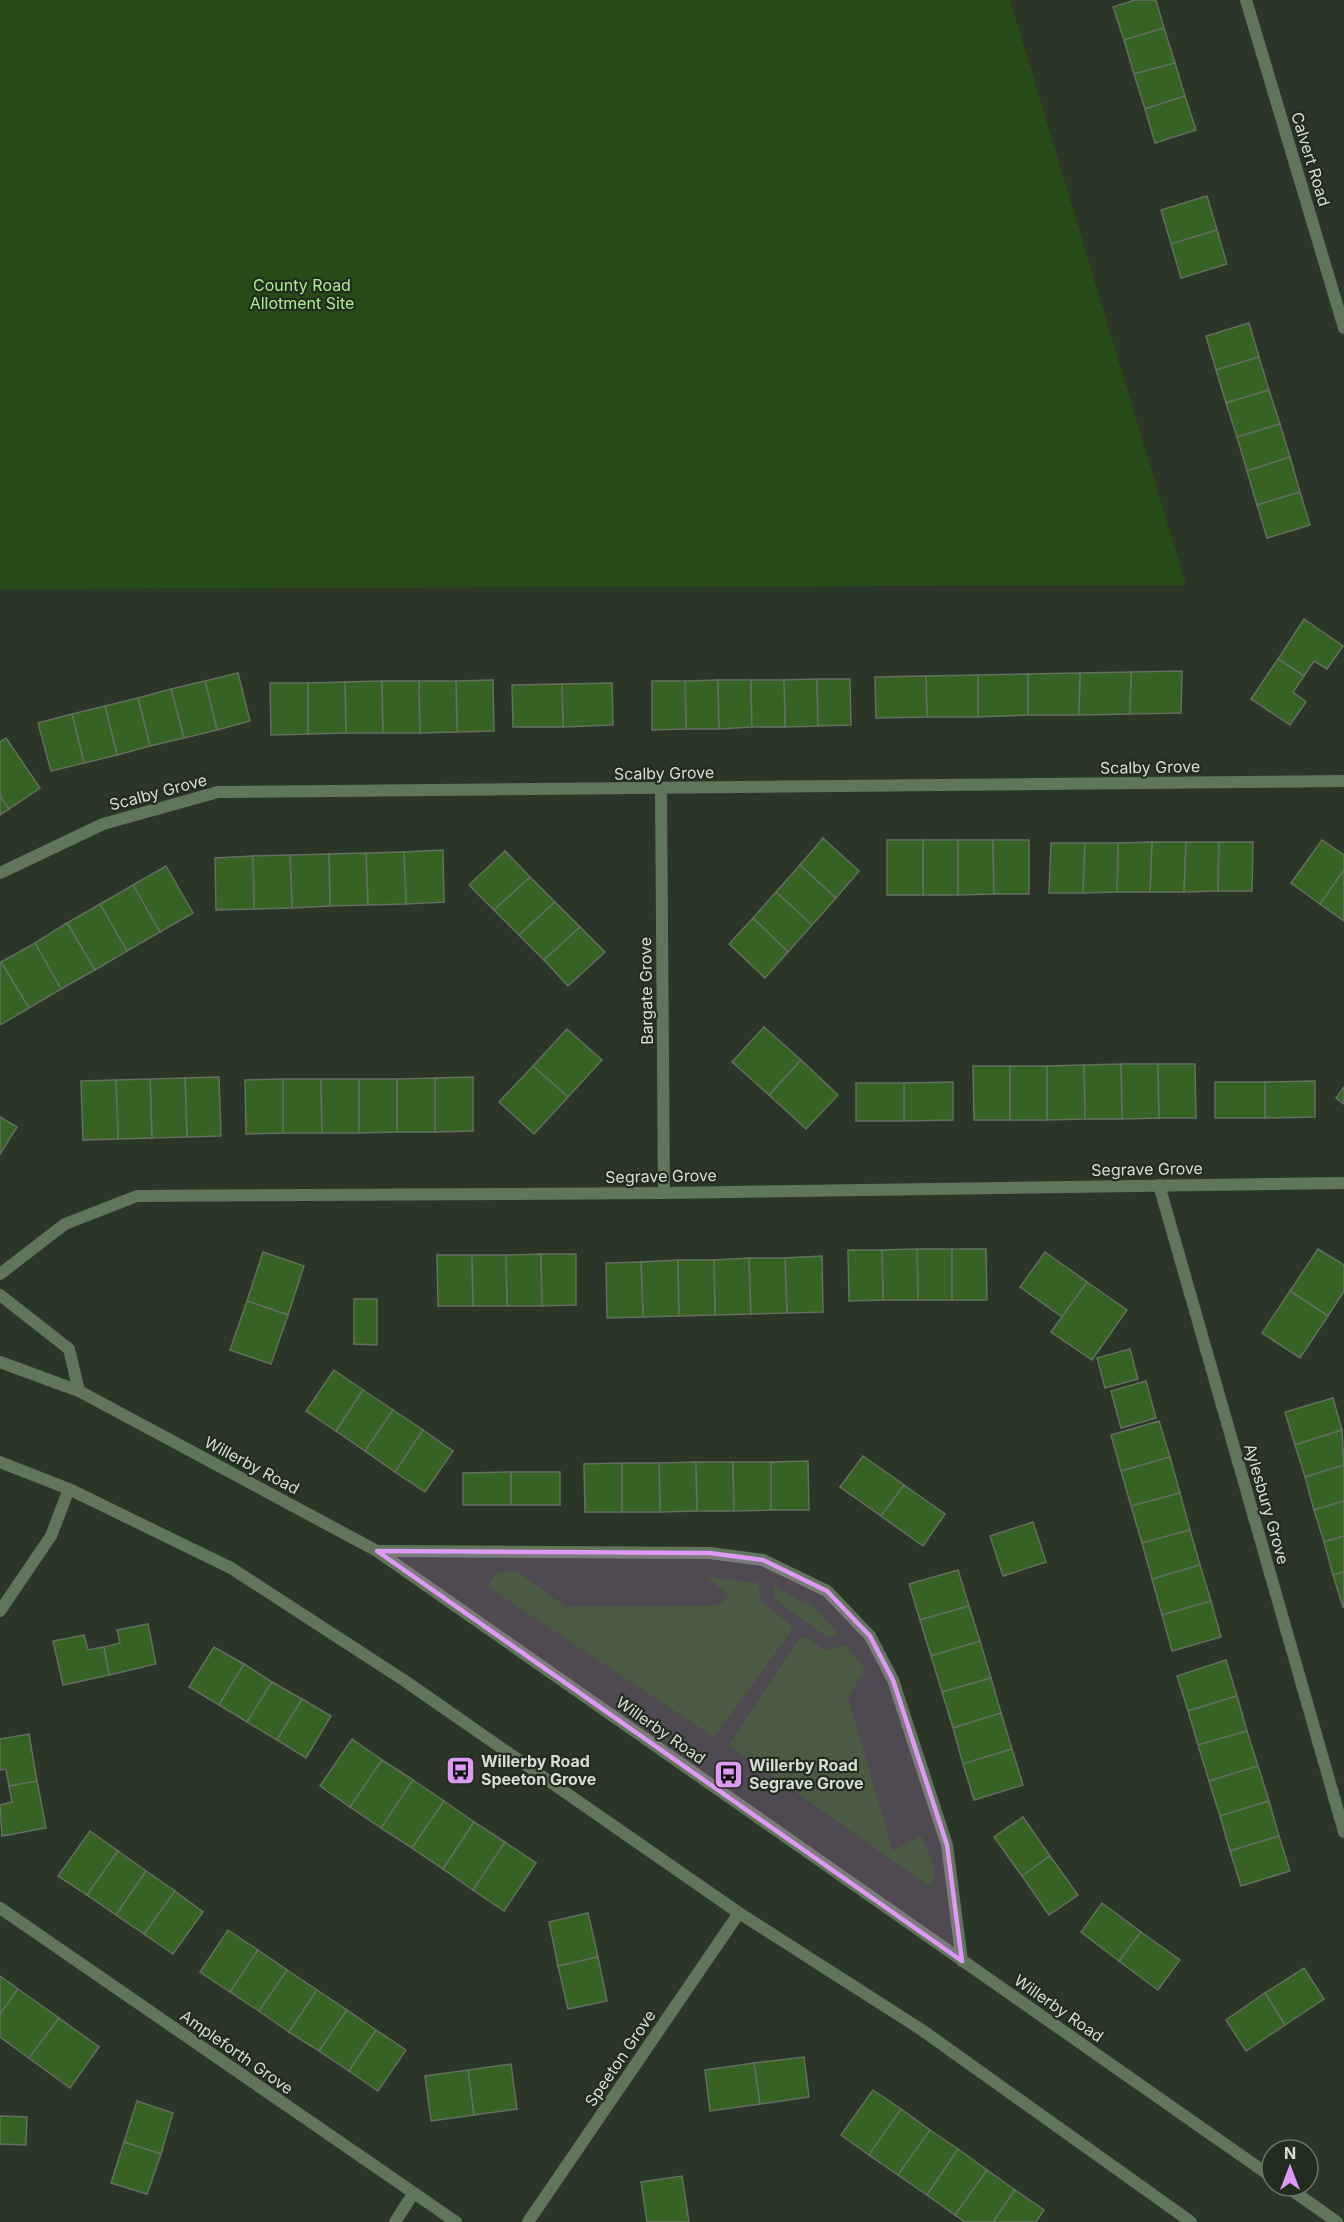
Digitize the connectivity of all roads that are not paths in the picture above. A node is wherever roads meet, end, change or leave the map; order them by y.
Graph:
1 (1246, 0) edge
2 (1344, 328) edge
3 (1344, 781) edge
4 (661, 790) junction
5 (0, 873) edge
6 (1344, 1183) edge
7 (1159, 1185) junction
8 (664, 1192) junction
9 (0, 1274) edge
10 (0, 1295) edge
11 (0, 1362) edge
12 (79, 1391) junction
13 (0, 1462) edge
14 (69, 1489) junction
15 (377, 1551) junction
16 (0, 1611) edge
17 (1344, 1833) edge
18 (0, 1908) edge
19 (739, 1913) junction
20 (962, 1961) junction
21 (1260, 2168) edge
22 (413, 2194) junction
23 (1303, 2198) edge
24 (395, 2222) edge
25 (456, 2222) edge
26 (528, 2222) edge
27 (1191, 2222) edge
28 (1337, 2222) edge

1 - 2 street, Calvert Road
3 - 4 street, Scalby Grove
4 - 5 street, Scalby Grove
4 - 8 street, Bargate Grove
6 - 7 street, Segrave Grove
7 - 8 street, Segrave Grove
7 - 17 street, Aylesbury Grove
8 - 9 street, Segrave Grove
10 - 12 street
11 - 12 street, Willerby Road
12 - 15 street, Willerby Road
13 - 14 street
14 - 16 street
14 - 19 street
15 - 20 street, Willerby Road
15 - 20 street
18 - 22 street, Ampleforth Grove
19 - 26 street, Speeton Grove
19 - 27 street
20 - 21 street, Willerby Road
22 - 24 street
22 - 25 street, Ampleforth Grove
23 - 28 street

